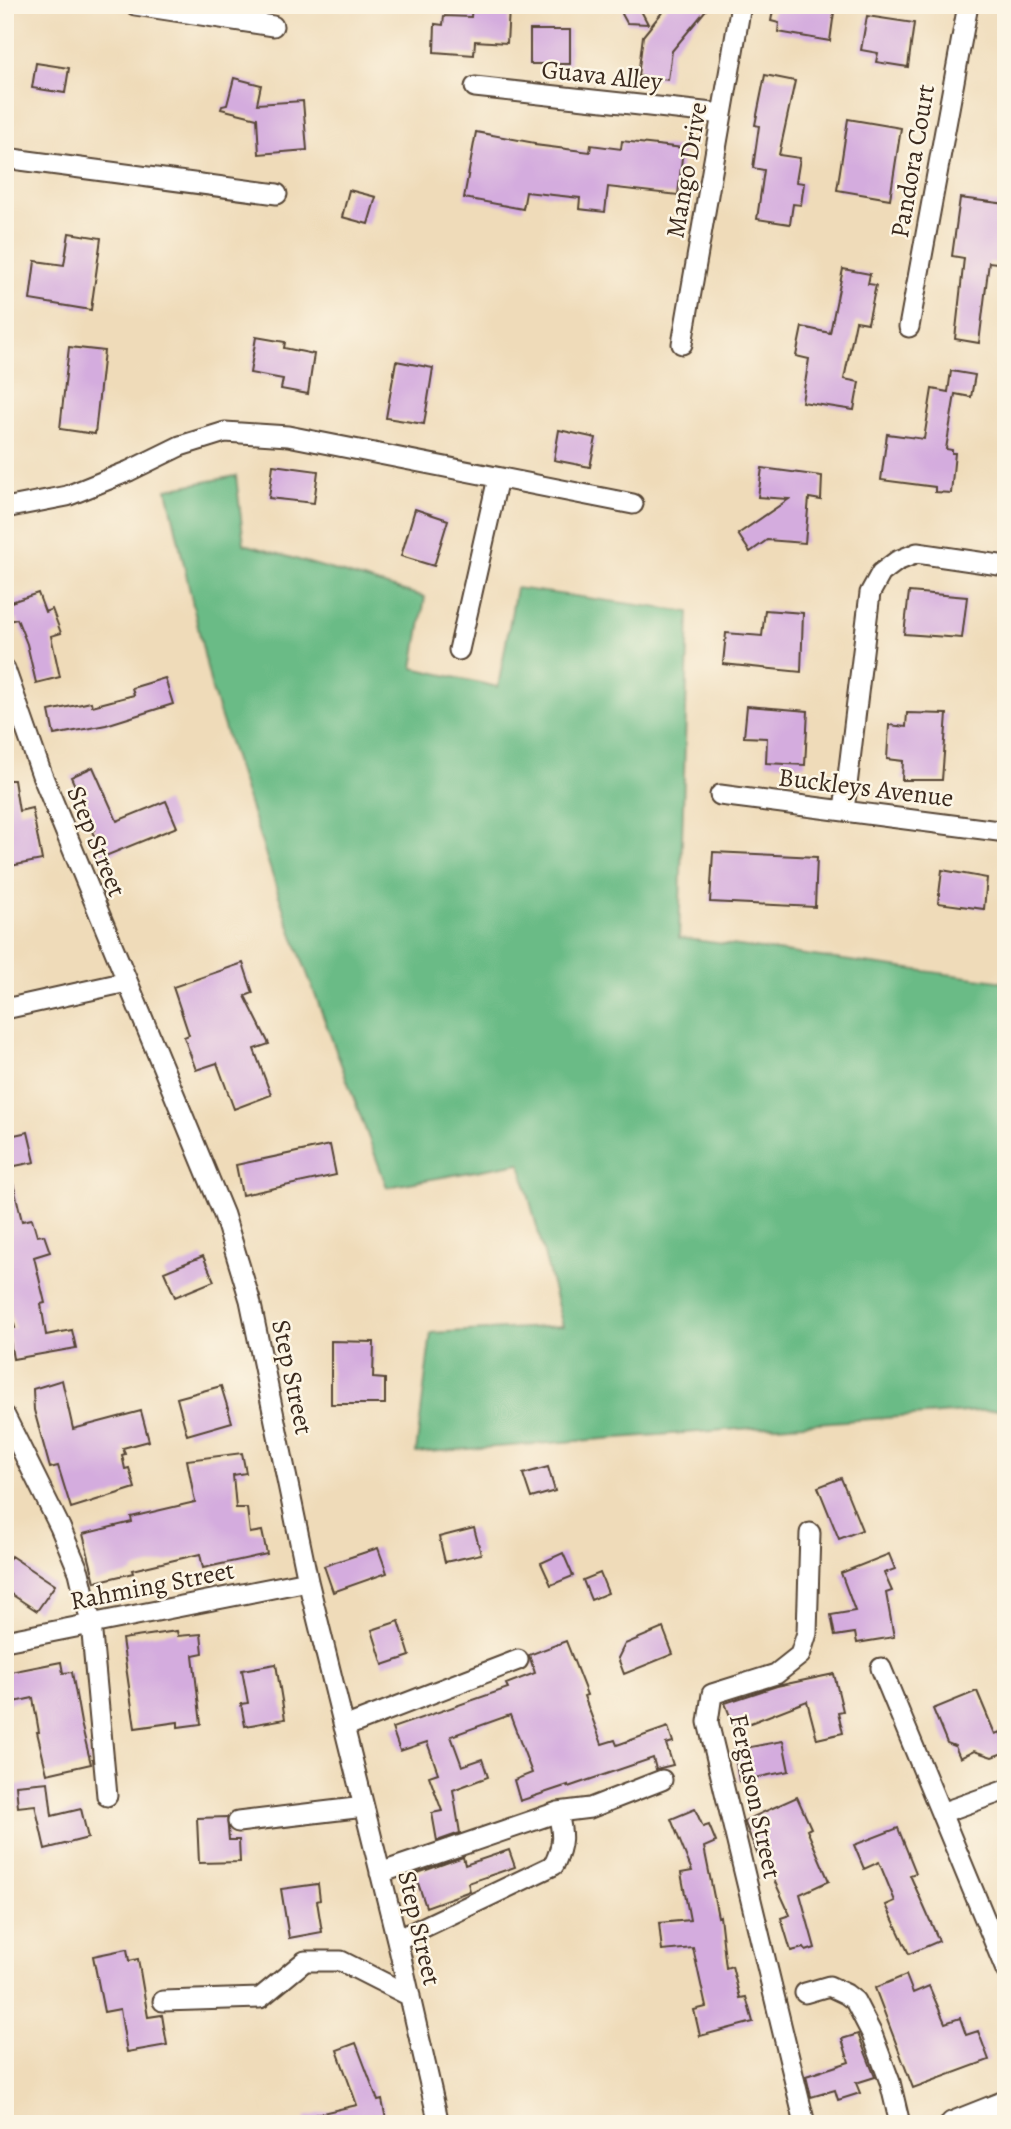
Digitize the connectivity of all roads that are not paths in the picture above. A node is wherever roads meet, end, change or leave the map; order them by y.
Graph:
1 (135, 5) edge
2 (741, 5) edge
3 (968, 5) edge
4 (273, 26) dead end
5 (475, 87) dead end
6 (722, 114) junction
7 (5, 158) edge
8 (278, 194) dead end
9 (909, 327) dead end
10 (682, 344) dead end
11 (498, 478) junction
12 (633, 504) dead end
13 (5, 508) edge
14 (1006, 566) edge
15 (459, 650) dead end
16 (5, 668) edge
17 (720, 794) dead end
18 (844, 810) junction
19 (1006, 832) edge
20 (127, 982) junction
21 (5, 1009) edge
22 (5, 1416) edge
23 (810, 1533) dead end
24 (308, 1581) junction
25 (91, 1623) junction
26 (5, 1641) edge
27 (518, 1660) dead end
28 (881, 1668) dead end
29 (344, 1727) junction
30 (662, 1780) dead end
31 (1006, 1790) edge
32 (107, 1796) dead end
33 (364, 1807) junction
34 (558, 1812) junction
35 (942, 1813) junction
36 (238, 1822) dead end
37 (380, 1873) junction
38 (397, 1940) junction
39 (1006, 1970) edge
40 (805, 1993) dead end
41 (410, 1996) junction
42 (163, 2001) dead end
43 (993, 2113) edge
44 (439, 2124) edge
45 (804, 2124) edge
46 (900, 2124) edge
47 (953, 2124) edge

1 - 4 street
2 - 6 street, Mango Drive
3 - 9 street, Pandora Court
5 - 6 street, Guava Alley
6 - 10 street, Mango Drive
7 - 8 street
11 - 12 street
11 - 13 street
11 - 15 street
14 - 18 street
16 - 20 street, Step Street
17 - 18 street, Buckleys Avenue
18 - 19 street, Buckleys Avenue
20 - 21 street
20 - 24 street, Step Street
22 - 25 street
23 - 45 street, Ferguson Street
24 - 25 street, Rahming Street
24 - 29 street, Step Street
25 - 26 street, Rahming Street
25 - 32 street
27 - 29 street
28 - 35 street
29 - 33 street, Step Street
30 - 34 street
31 - 35 street
33 - 36 street
33 - 37 street, Step Street
34 - 37 street
34 - 38 street
35 - 39 street
37 - 38 street, Step Street
38 - 41 street, Step Street
40 - 46 street
41 - 42 street
41 - 44 street, Step Street
43 - 47 main road

